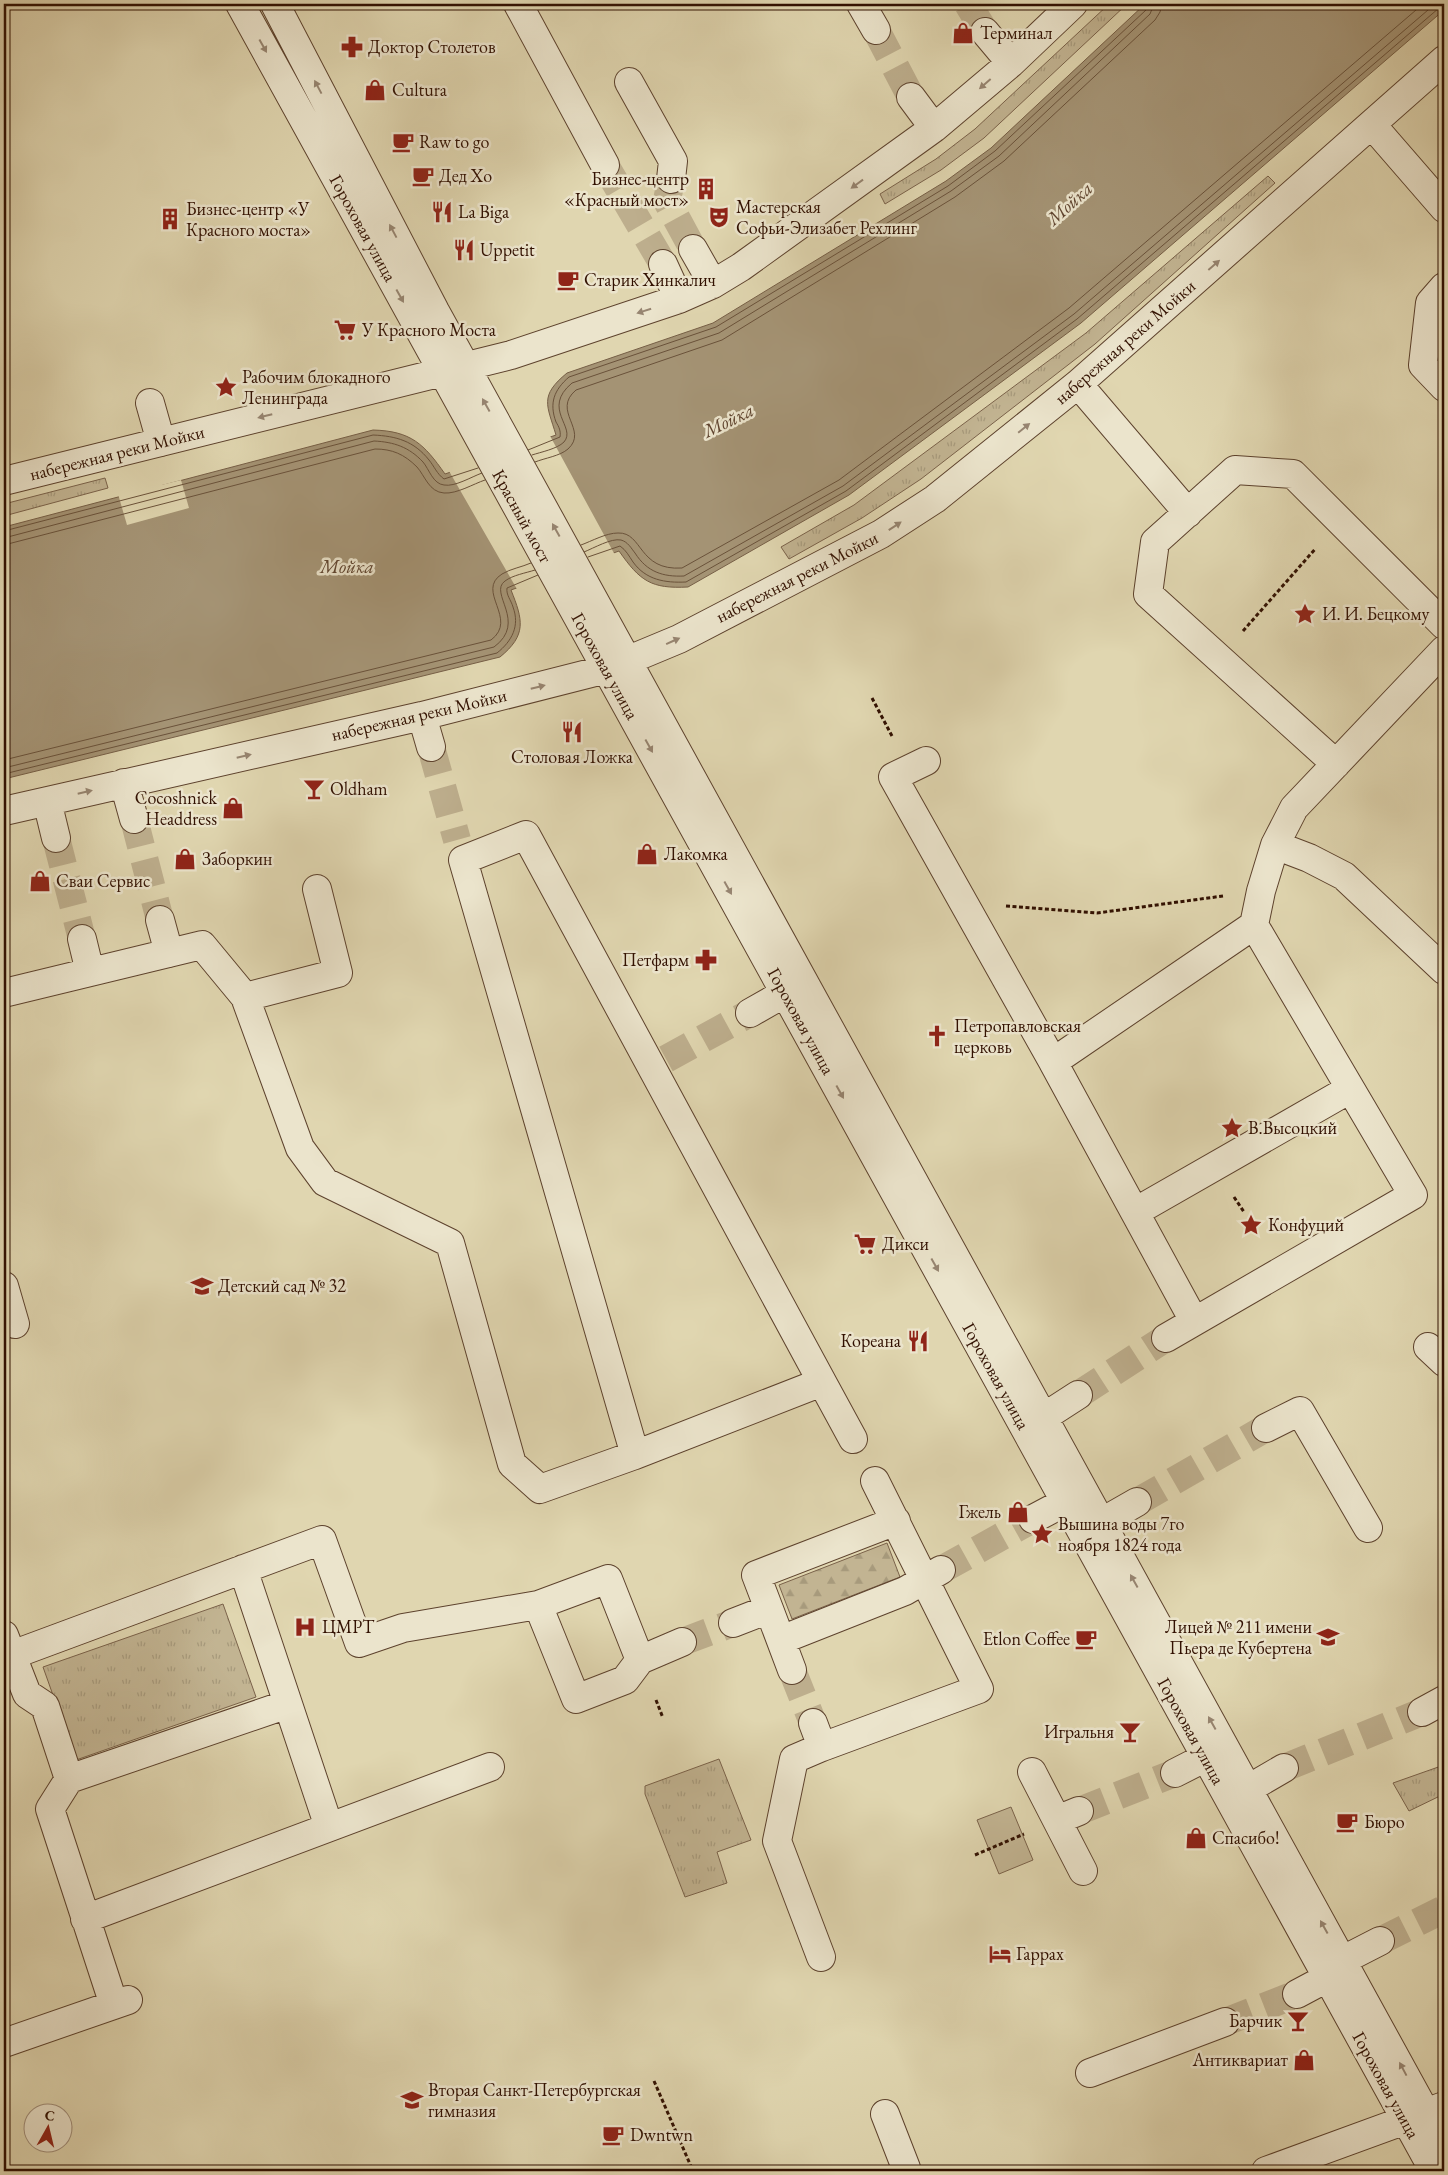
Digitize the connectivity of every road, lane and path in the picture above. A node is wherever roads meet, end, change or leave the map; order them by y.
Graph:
1 (240, 4) edge
2 (275, 4) edge
3 (518, 4) edge
4 (861, 4) edge
5 (1073, 4) edge
6 (876, 30) tunnel mouth
7 (985, 32) tunnel mouth
8 (1444, 60) edge
9 (1011, 63) junction
10 (629, 82) dead end
11 (911, 97) tunnel mouth
12 (1372, 125) junction
13 (934, 128) junction
14 (605, 164) tunnel mouth
15 (672, 180) tunnel mouth
16 (1444, 208) edge
17 (693, 249) tunnel mouth
18 (663, 264) tunnel mouth
19 (713, 284) junction
20 (1444, 287) edge
21 (679, 299) junction
22 (454, 369) junction
23 (1078, 384) junction
24 (1444, 387) edge
25 (150, 403) dead end
26 (161, 442) junction
27 (497, 448) joint
28 (4, 482) edge
29 (1188, 513) junction
30 (1340, 521) junction
31 (569, 577) joint
32 (1444, 625) edge
33 (1444, 650) edge
34 (1219, 658) junction
35 (617, 665) junction
36 (872, 698) dead end
37 (422, 716) junction
38 (431, 747) tunnel mouth
39 (1336, 764) junction
40 (917, 765) joint
41 (124, 783) junction
42 (47, 801) junction
43 (4, 811) edge
44 (134, 820) tunnel mouth
45 (56, 838) tunnel mouth
46 (1275, 845) junction
47 (317, 890) dead end
48 (1261, 891) junction
49 (963, 902) junction
50 (160, 920) tunnel mouth
51 (1254, 925) junction
52 (82, 939) tunnel mouth
53 (169, 953) junction
54 (1444, 970) edge
55 (90, 972) junction
56 (5, 988) edge
57 (785, 993) junction
58 (245, 997) junction
59 (750, 1013) tunnel mouth
60 (1053, 1062) junction
61 (1350, 1089) junction
62 (1135, 1212) junction
63 (4, 1286) edge
64 (1194, 1321) junction
65 (15, 1324) dead end
66 (1166, 1338) tunnel mouth
67 (822, 1382) junction
68 (1078, 1395) tunnel mouth
69 (1044, 1417) junction
70 (1266, 1428) tunnel mouth
71 (853, 1439) dead end
72 (635, 1455) junction
73 (875, 1481) dead end
74 (1075, 1497) junction
75 (1137, 1502) tunnel mouth
76 (1034, 1520) tunnel mouth
77 (896, 1521) junction
78 (1102, 1522) junction
79 (1368, 1528) dead end
80 (243, 1569) junction
81 (933, 1575) junction
82 (538, 1605) junction
83 (769, 1609) junction
84 (733, 1624) tunnel mouth
85 (781, 1640) junction
86 (682, 1642) tunnel mouth
87 (8, 1645) edge
88 (640, 1660) junction
89 (792, 1670) tunnel mouth
90 (288, 1704) junction
91 (1216, 1752) junction
92 (490, 1767) dead end
93 (1284, 1768) tunnel mouth
94 (1032, 1772) dead end
95 (1175, 1773) tunnel mouth
96 (68, 1779) junction
97 (1248, 1789) junction
98 (1068, 1816) junction
99 (329, 1828) junction
100 (975, 1855) dead end
101 (1083, 1871) dead end
102 (86, 1919) junction
103 (1380, 1941) tunnel mouth
104 (821, 1957) dead end
105 (1335, 1969) junction
106 (1297, 1994) tunnel mouth
107 (1225, 2022) tunnel mouth
108 (4, 2043) edge
109 (1090, 2073) dead end
110 (654, 2081) dead end
111 (1425, 2113) edge
112 (885, 2114) dead end
113 (1444, 2146) edge
114 (906, 2168) dead end
115 (693, 2171) edge
116 (1266, 2171) edge
117 (1434, 2171) edge

1 -> 22 street, Гороховая улица
22 -> 2 street, Гороховая улица
3 - 14 street
4 - 6 street
5 - 9 street, набережная реки Мойки
7 - 9 street
8 - 12 street, набережная реки Мойки
9 -> 13 street, набережная реки Мойки
10 - 15 street
11 - 13 street
12 - 16 street
23 -> 12 street, набережная реки Мойки
13 -> 19 street, набережная реки Мойки
17 - 19 street
18 - 21 street
19 - 21 street, набережная реки Мойки
20 - 24 street
21 -> 22 street, набережная реки Мойки
22 -> 26 street, набережная реки Мойки
22 - 27 street, Гороховая улица
23 - 29 street
35 -> 23 street, набережная реки Мойки
25 - 26 street
26 - 28 street, набережная реки Мойки
27 - 31 street, Красный мост
29 - 30 street
29 - 34 street
30 - 32 street
30 - 34 path
31 - 35 street, Гороховая улица
33 - 39 street
34 - 39 street
37 -> 35 street, набережная реки Мойки
35 -> 57 street, Гороховая улица
35 - 69 street, Гороховая улица
36 - 40 path
37 - 38 street
41 -> 37 street, набережная реки Мойки
39 - 46 street
40 - 49 street
42 -> 41 street, набережная реки Мойки
41 - 44 street
42 - 43 street, набережная реки Мойки
42 - 45 street
46 - 48 street
46 - 54 street
47 - 58 street
48 - 49 path
48 - 51 street
49 - 60 street
50 - 53 street
51 - 60 street
51 - 61 street
52 - 55 street
53 - 55 street
53 - 58 street
55 - 56 street
57 - 59 street
57 -> 74 street, Гороховая улица
58 - 72 street
60 - 62 street
61 - 62 street
61 - 64 street
62 - 64 street
63 - 65 street
64 - 66 street
67 - 71 street
67 - 72 street
67 - 72 street
68 - 69 street
69 - 74 street, Гороховая улица
70 - 79 street
73 - 77 street
74 - 76 street
74 - 78 street, Гороховая улица
74 - 91 street, Гороховая улица
75 - 78 street
77 - 81 street
77 - 83 street
91 -> 78 street, Гороховая улица
80 - 82 street
80 - 87 street
80 - 90 street
81 - 85 street
81 - 104 street
82 - 88 street
82 - 88 street
83 - 84 street
83 - 85 street
85 - 89 street
86 - 88 street
87 - 96 street
90 - 96 street
90 - 99 street
91 - 95 street
91 - 97 street, Гороховая улица
91 - 105 street, Гороховая улица
92 - 99 street
93 - 97 street
94 - 98 street
96 - 102 street
105 -> 97 street, Гороховая улица
98 - 100 path
98 - 101 street
99 - 102 street
102 - 108 street
103 - 105 street
105 - 106 street
105 - 111 street, Гороховая улица
107 - 109 street
110 - 115 path
111 - 113 street, Гороховая улица
111 - 116 street
111 - 117 street, Гороховая улица
112 - 114 street

